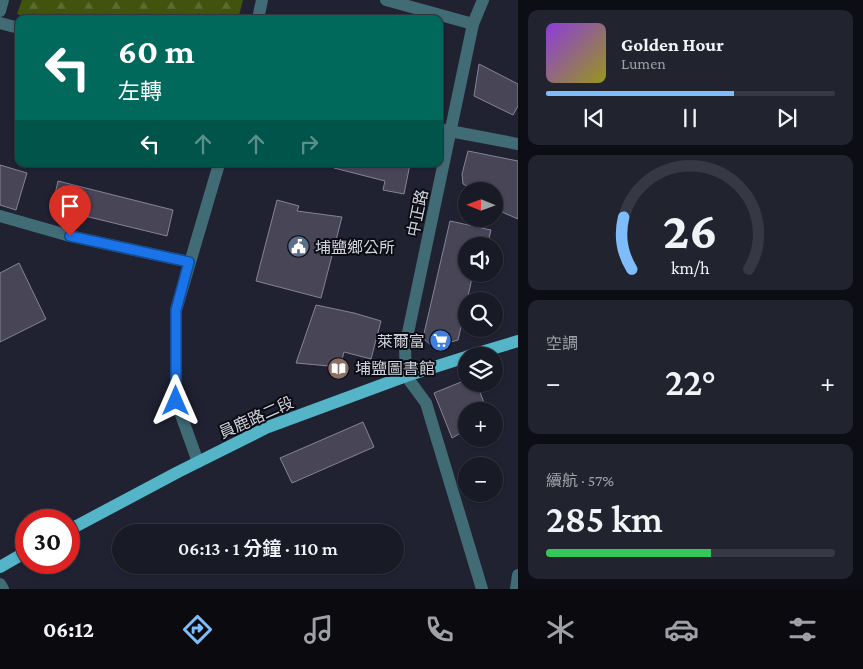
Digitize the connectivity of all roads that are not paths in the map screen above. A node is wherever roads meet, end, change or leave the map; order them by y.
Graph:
1 (3, 0) edge
2 (262, 0) edge
3 (386, 0) edge
4 (483, 0) edge
5 (0, 11) edge
6 (259, 15) edge
7 (440, 15) edge
8 (443, 16) edge
9 (0, 23) edge
10 (473, 24) junction
11 (15, 27) edge
12 (445, 130) edge
13 (518, 144) edge
14 (217, 167) edge
15 (438, 167) edge
16 (0, 216) edge
17 (189, 262) junction
18 (518, 341) edge
19 (499, 347) edge
20 (458, 360) edge
21 (406, 376) junction
22 (198, 462) junction
23 (80, 524) edge
24 (15, 558) edge
25 (0, 567) edge
26 (518, 575) edge
27 (0, 584) edge
28 (3, 589) edge
29 (482, 589) edge
30 (516, 589) edge

1 - 5 street
2 - 6 street
3 - 7 street
4 - 10 street, 中正路
8 - 10 street
9 - 11 street
10 - 12 street, 中正路
12 - 13 street
14 - 17 street
15 - 21 street, 中正路
16 - 17 street
17 - 22 street
18 - 19 main road, 員鹿路二段
20 - 21 main road, 員鹿路二段
21 - 22 main road, 員鹿路二段
21 - 29 street
22 - 23 main road, 員鹿路二段
24 - 25 main road
26 - 30 street
27 - 28 street

